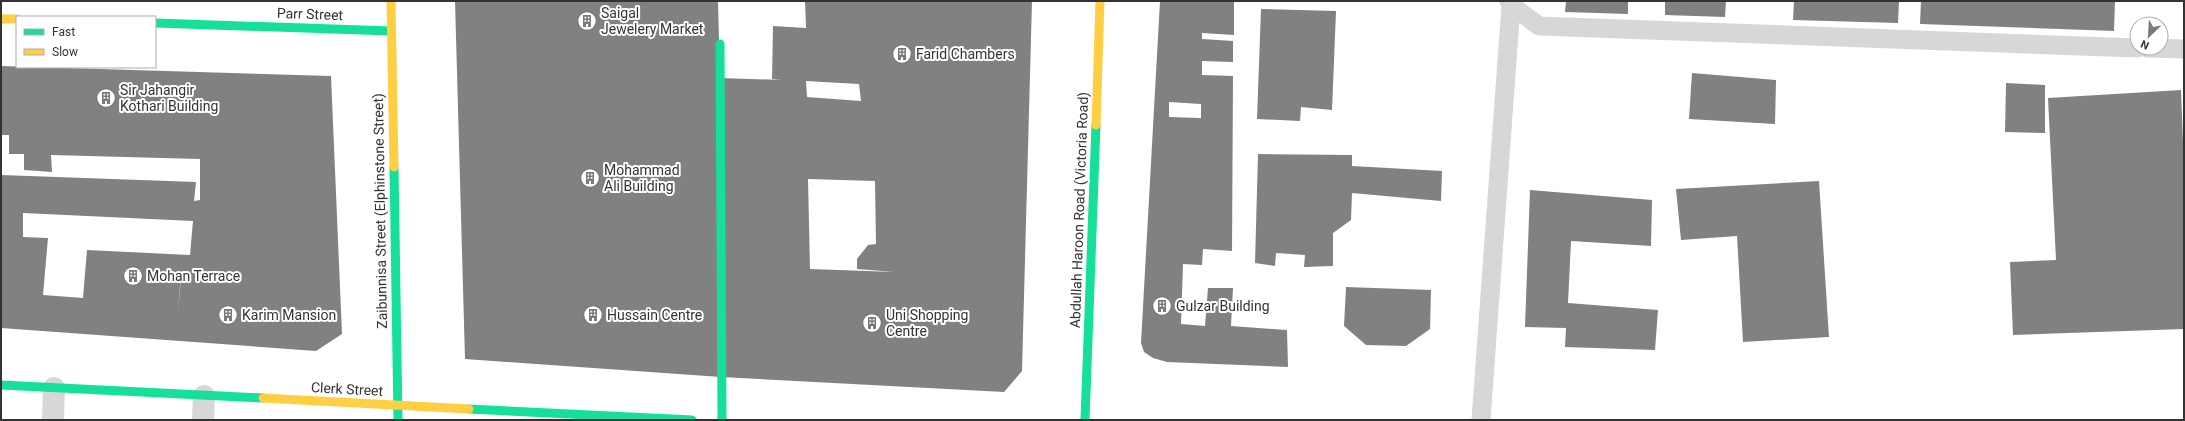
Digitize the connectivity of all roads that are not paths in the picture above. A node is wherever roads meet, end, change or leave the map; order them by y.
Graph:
1 (391, 1) edge
2 (1100, 1) edge
3 (1510, 3) edge
4 (1, 18) edge
5 (16, 19) edge
6 (156, 23) edge
7 (391, 31) junction
8 (720, 44) dead end
9 (2129, 48) edge
10 (2169, 49) edge
11 (2184, 49) edge
12 (1, 385) edge
13 (54, 388) junction
14 (204, 396) junction
15 (397, 406) junction
16 (53, 420) edge
17 (203, 420) edge
18 (398, 420) edge
19 (692, 420) edge
20 (722, 420) edge
21 (1085, 420) edge
22 (1481, 420) edge

1 - 7 street, Zaibunnisa Street (Elphinstone Street)
2 - 21 street, Abdullah Haroon Road (Victoria Road)
3 - 9 lane
3 - 22 lane
4 - 5 street
6 - 7 street, Parr Street
7 - 15 street, Zaibunnisa Street (Elphinstone Street)
8 - 20 street
10 - 11 lane
12 - 13 street, Clerk Street
13 - 14 street, Clerk Street
13 - 16 street
14 - 15 street, Clerk Street
14 - 17 street
15 - 18 street, Zaibunnisa Street (Elphinstone Street)
15 - 19 street, Clerk Street

